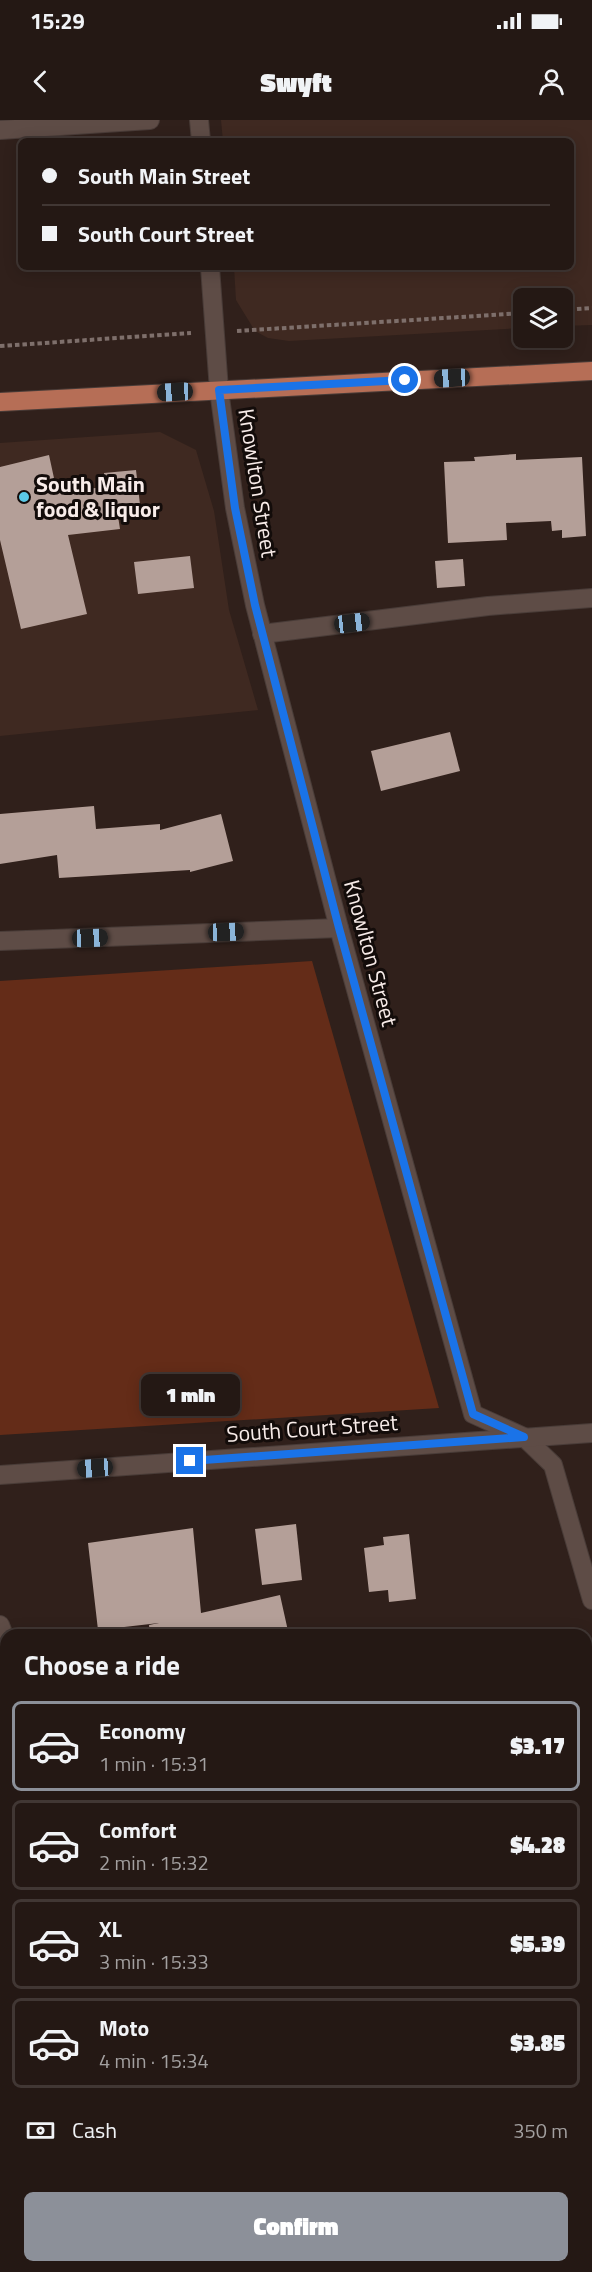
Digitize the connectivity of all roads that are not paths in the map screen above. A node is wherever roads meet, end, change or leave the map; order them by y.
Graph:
1 (150, 120) edge
2 (200, 120) edge
3 (0, 130) edge
4 (201, 138) edge
5 (210, 270) edge
6 (592, 371) edge
7 (219, 390) junction
8 (0, 402) edge
9 (592, 598) edge
10 (262, 634) junction
11 (339, 928) junction
12 (0, 941) edge
13 (592, 1433) edge
14 (524, 1437) junction
15 (0, 1475) edge
16 (592, 1600) edge

1 - 3 street
2 - 4 street
5 - 7 street, Knowlton Street
6 - 7 main road
7 - 8 main road
7 - 10 street, Knowlton Street
9 - 10 street
10 - 11 street, Knowlton Street
11 - 12 street
11 - 14 street, Knowlton Street
13 - 14 street, South Court Street
14 - 15 street, South Court Street
14 - 16 street, Knowlton Street

